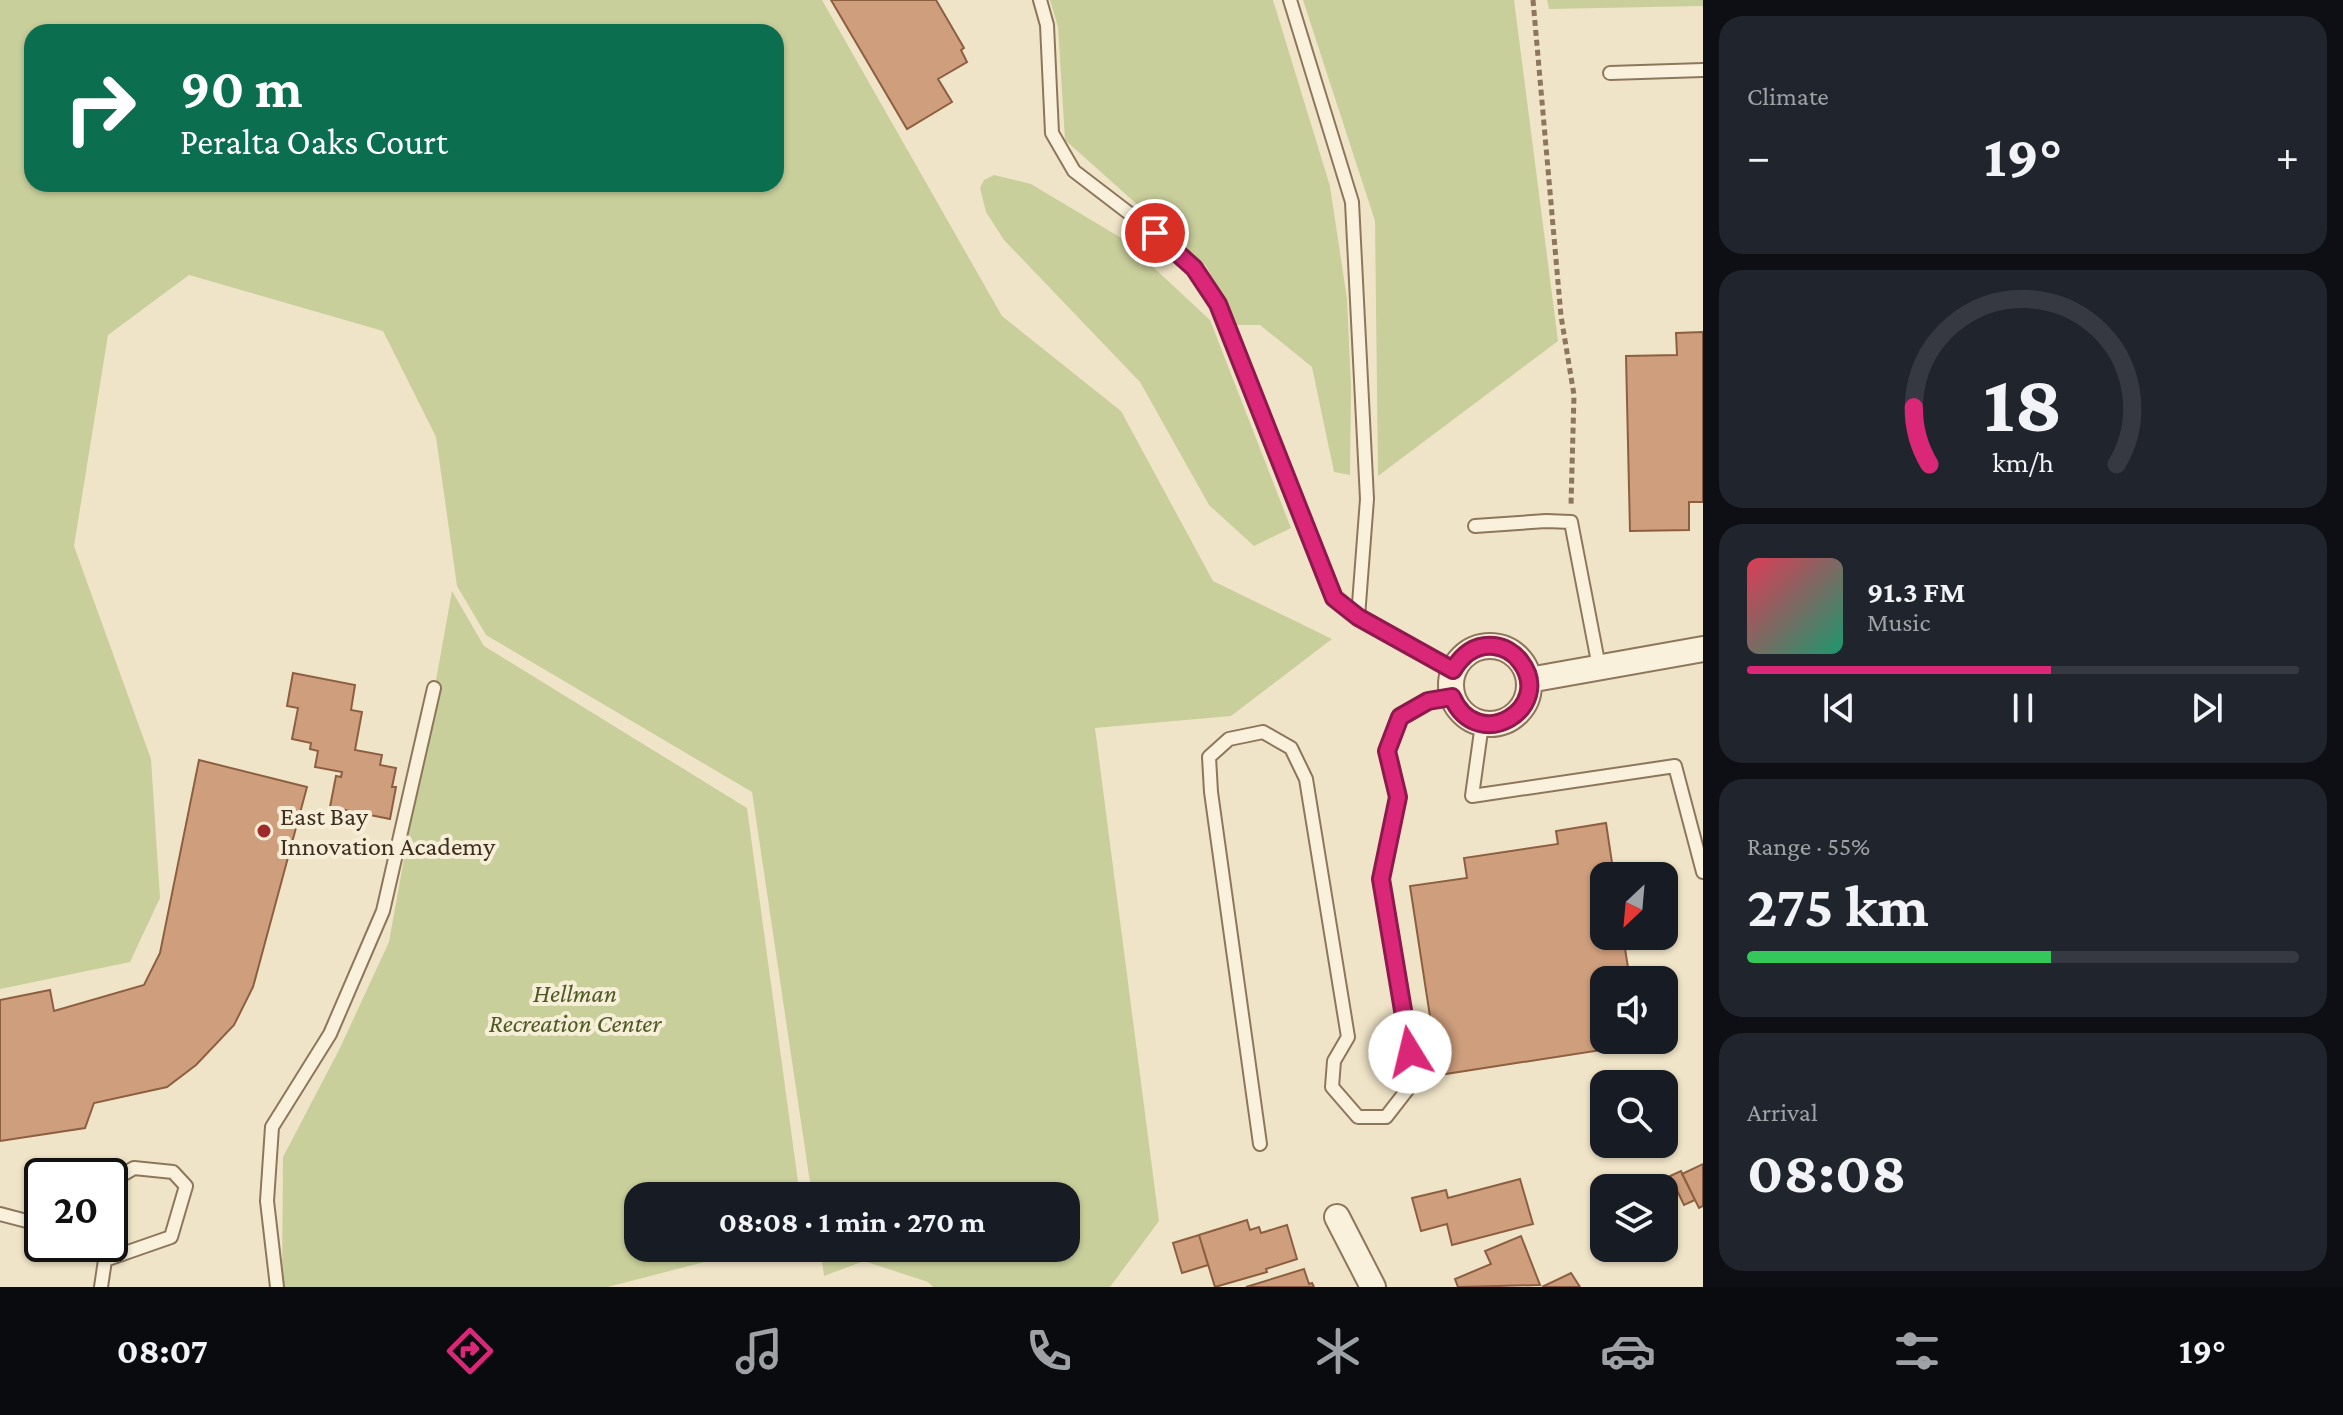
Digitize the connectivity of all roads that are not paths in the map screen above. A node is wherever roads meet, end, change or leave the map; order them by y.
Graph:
1 (1040, 0) edge
2 (1290, 0) edge
3 (1703, 70) edge
4 (1610, 73) dead end
5 (1475, 526) dead end
6 (1358, 617) junction
7 (1703, 649) edge
8 (1599, 667) junction
9 (1453, 670) junction
10 (1529, 680) junction
11 (434, 688) dead end
12 (1452, 697) junction
13 (1482, 724) junction
14 (1703, 872) edge
15 (1260, 1144) dead end
16 (128, 1172) edge
17 (0, 1214) edge
18 (1337, 1217) dead end
19 (24, 1220) edge
20 (128, 1252) edge
21 (105, 1262) edge
22 (101, 1287) edge
23 (277, 1287) edge
24 (1373, 1287) edge

1 - 6 lane
2 - 6 lane
3 - 4 lane
5 - 8 lane
6 - 9 lane
7 - 8 street
8 - 10 street
9 - 10 street
9 - 12 street
10 - 13 street
11 - 23 lane
12 - 13 street
12 - 15 lane
13 - 14 lane
16 - 20 lane
17 - 19 lane
18 - 24 street
21 - 22 lane

